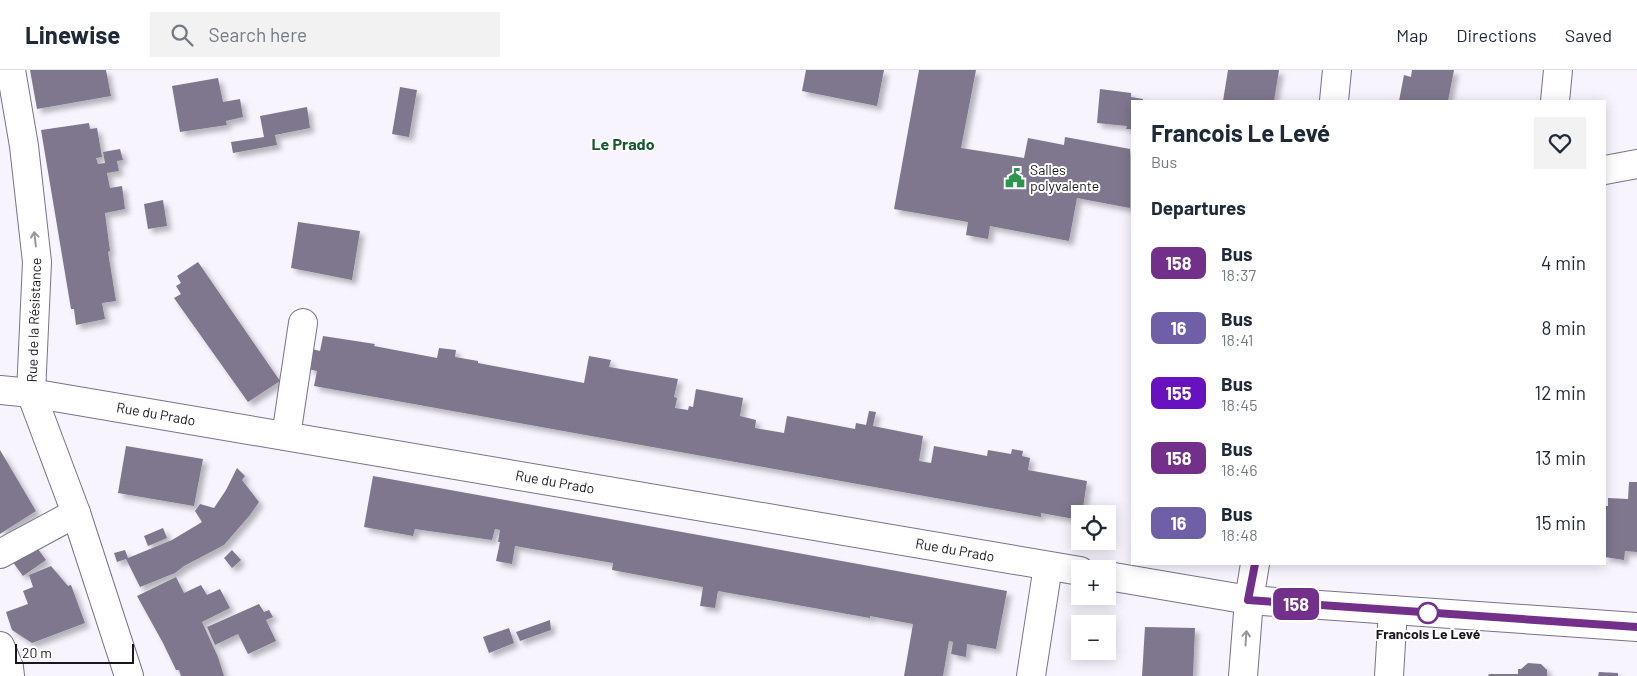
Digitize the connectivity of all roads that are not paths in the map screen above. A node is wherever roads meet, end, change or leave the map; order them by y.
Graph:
1 (11, 70) edge
2 (1337, 70) edge
3 (1558, 70) edge
4 (1334, 100) edge
5 (1555, 100) edge
6 (1637, 164) edge
7 (1606, 170) edge
8 (303, 323) dead end
9 (0, 390) edge
10 (31, 392) junction
11 (286, 436) junction
12 (76, 513) junction
13 (0, 554) edge
14 (1255, 565) edge
15 (1048, 566) junction
16 (1071, 570) edge
17 (1116, 577) edge
18 (1248, 600) junction
19 (1393, 610) junction
20 (1637, 627) edge
21 (0, 646) edge
22 (10, 676) edge
23 (129, 676) edge
24 (1031, 676) edge
25 (1243, 676) edge
26 (1389, 676) edge

10 -> 1 street, Rue de la Résistance
2 - 4 street
3 - 5 street
6 - 7 street
8 - 11 street
9 - 10 street, Rue du Prado
10 - 11 street, Rue du Prado
10 - 12 street, Rue de la Résistance
11 - 15 street, Rue du Prado
12 - 13 street
12 - 23 street, Rue de la Résistance
14 - 18 street
15 - 16 street, Rue du Prado
15 - 24 street
17 - 18 street
18 - 19 street
25 -> 18 street
19 - 20 street
19 - 26 street
21 - 22 street

